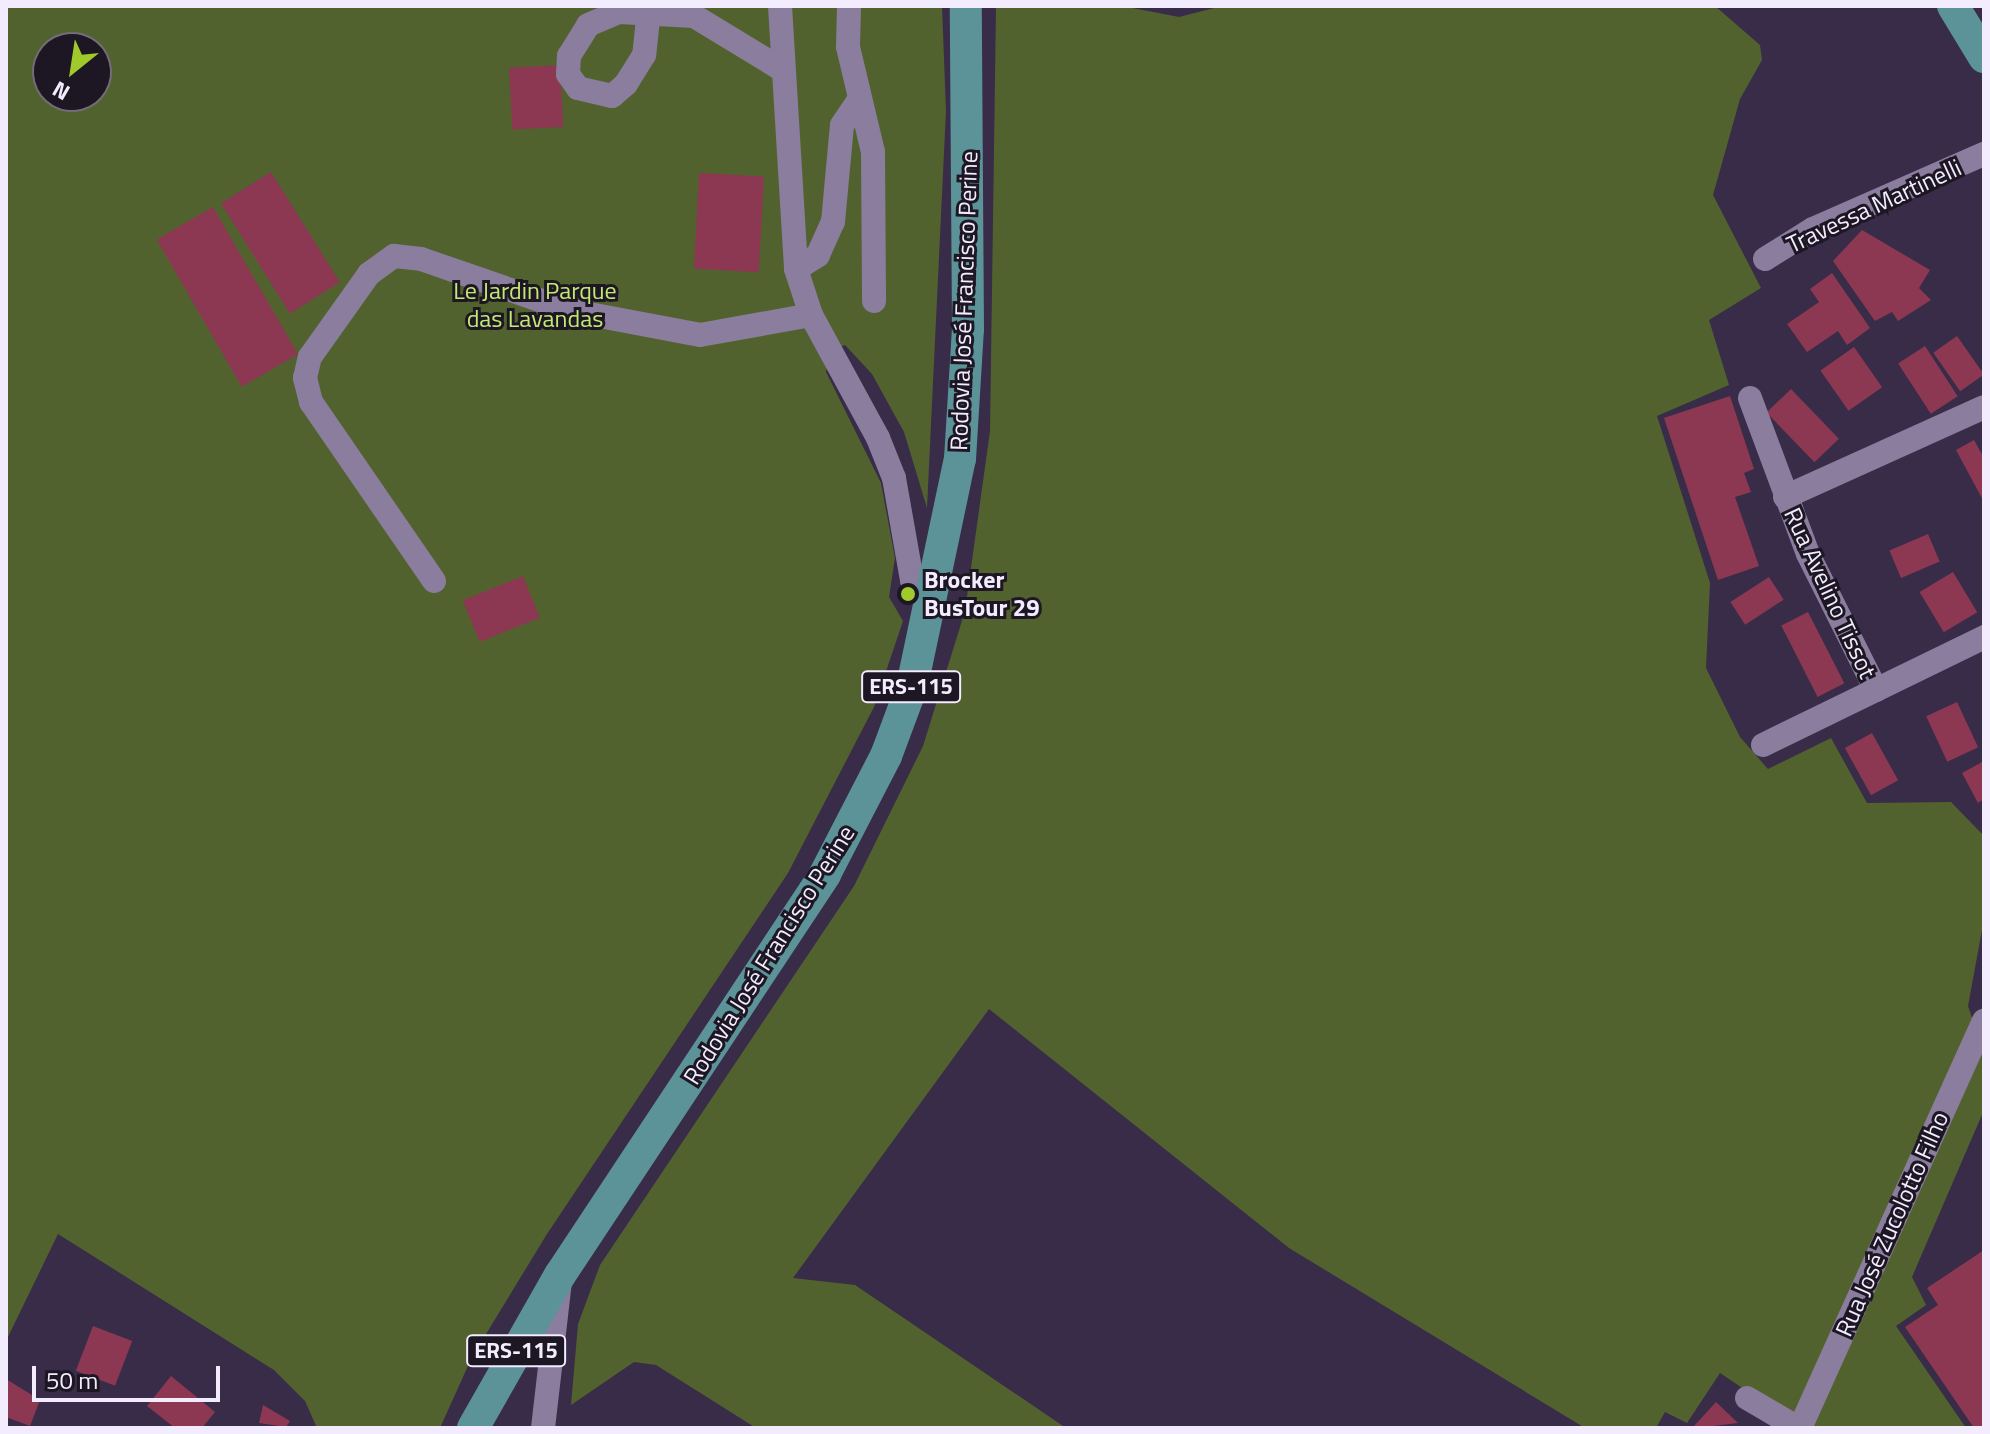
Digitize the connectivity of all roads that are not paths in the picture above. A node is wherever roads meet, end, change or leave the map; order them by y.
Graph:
1 (780, 6) edge
2 (849, 6) edge
3 (966, 6) edge
4 (1953, 6) edge
5 (648, 19) dead end
6 (1984, 57) edge
7 (781, 69) junction
8 (859, 100) junction
9 (1984, 154) edge
10 (1765, 259) dead end
11 (796, 269) junction
12 (874, 301) dead end
13 (811, 315) junction
14 (1750, 398) dead end
15 (1984, 407) edge
16 (1785, 497) junction
17 (434, 581) dead end
18 (933, 609) junction
19 (1984, 637) edge
20 (1876, 690) junction
21 (1763, 745) dead end
22 (1984, 1021) edge
23 (560, 1275) junction
24 (1747, 1398) dead end
25 (473, 1428) edge
26 (543, 1428) edge
27 (1799, 1428) edge

1 - 7 street
2 - 8 street
3 - 18 main road, Rodovia José Francisco Perine / ERS-115
4 - 6 main road
5 - 7 street
7 - 11 street
8 - 11 street
8 - 12 street
9 - 10 street, Travessa Martinelli
11 - 13 street
13 - 17 street
13 - 18 street
14 - 16 street, Rua Avelino Tissot
15 - 16 street
16 - 20 street, Rua Avelino Tissot
18 - 23 main road, Rodovia José Francisco Perine / ERS-115
19 - 20 street
20 - 21 street
22 - 27 street, Rua José Zucolotto Filho
23 - 25 main road, Rodovia José Francisco Perine / ERS-115
23 - 26 street
24 - 27 street

